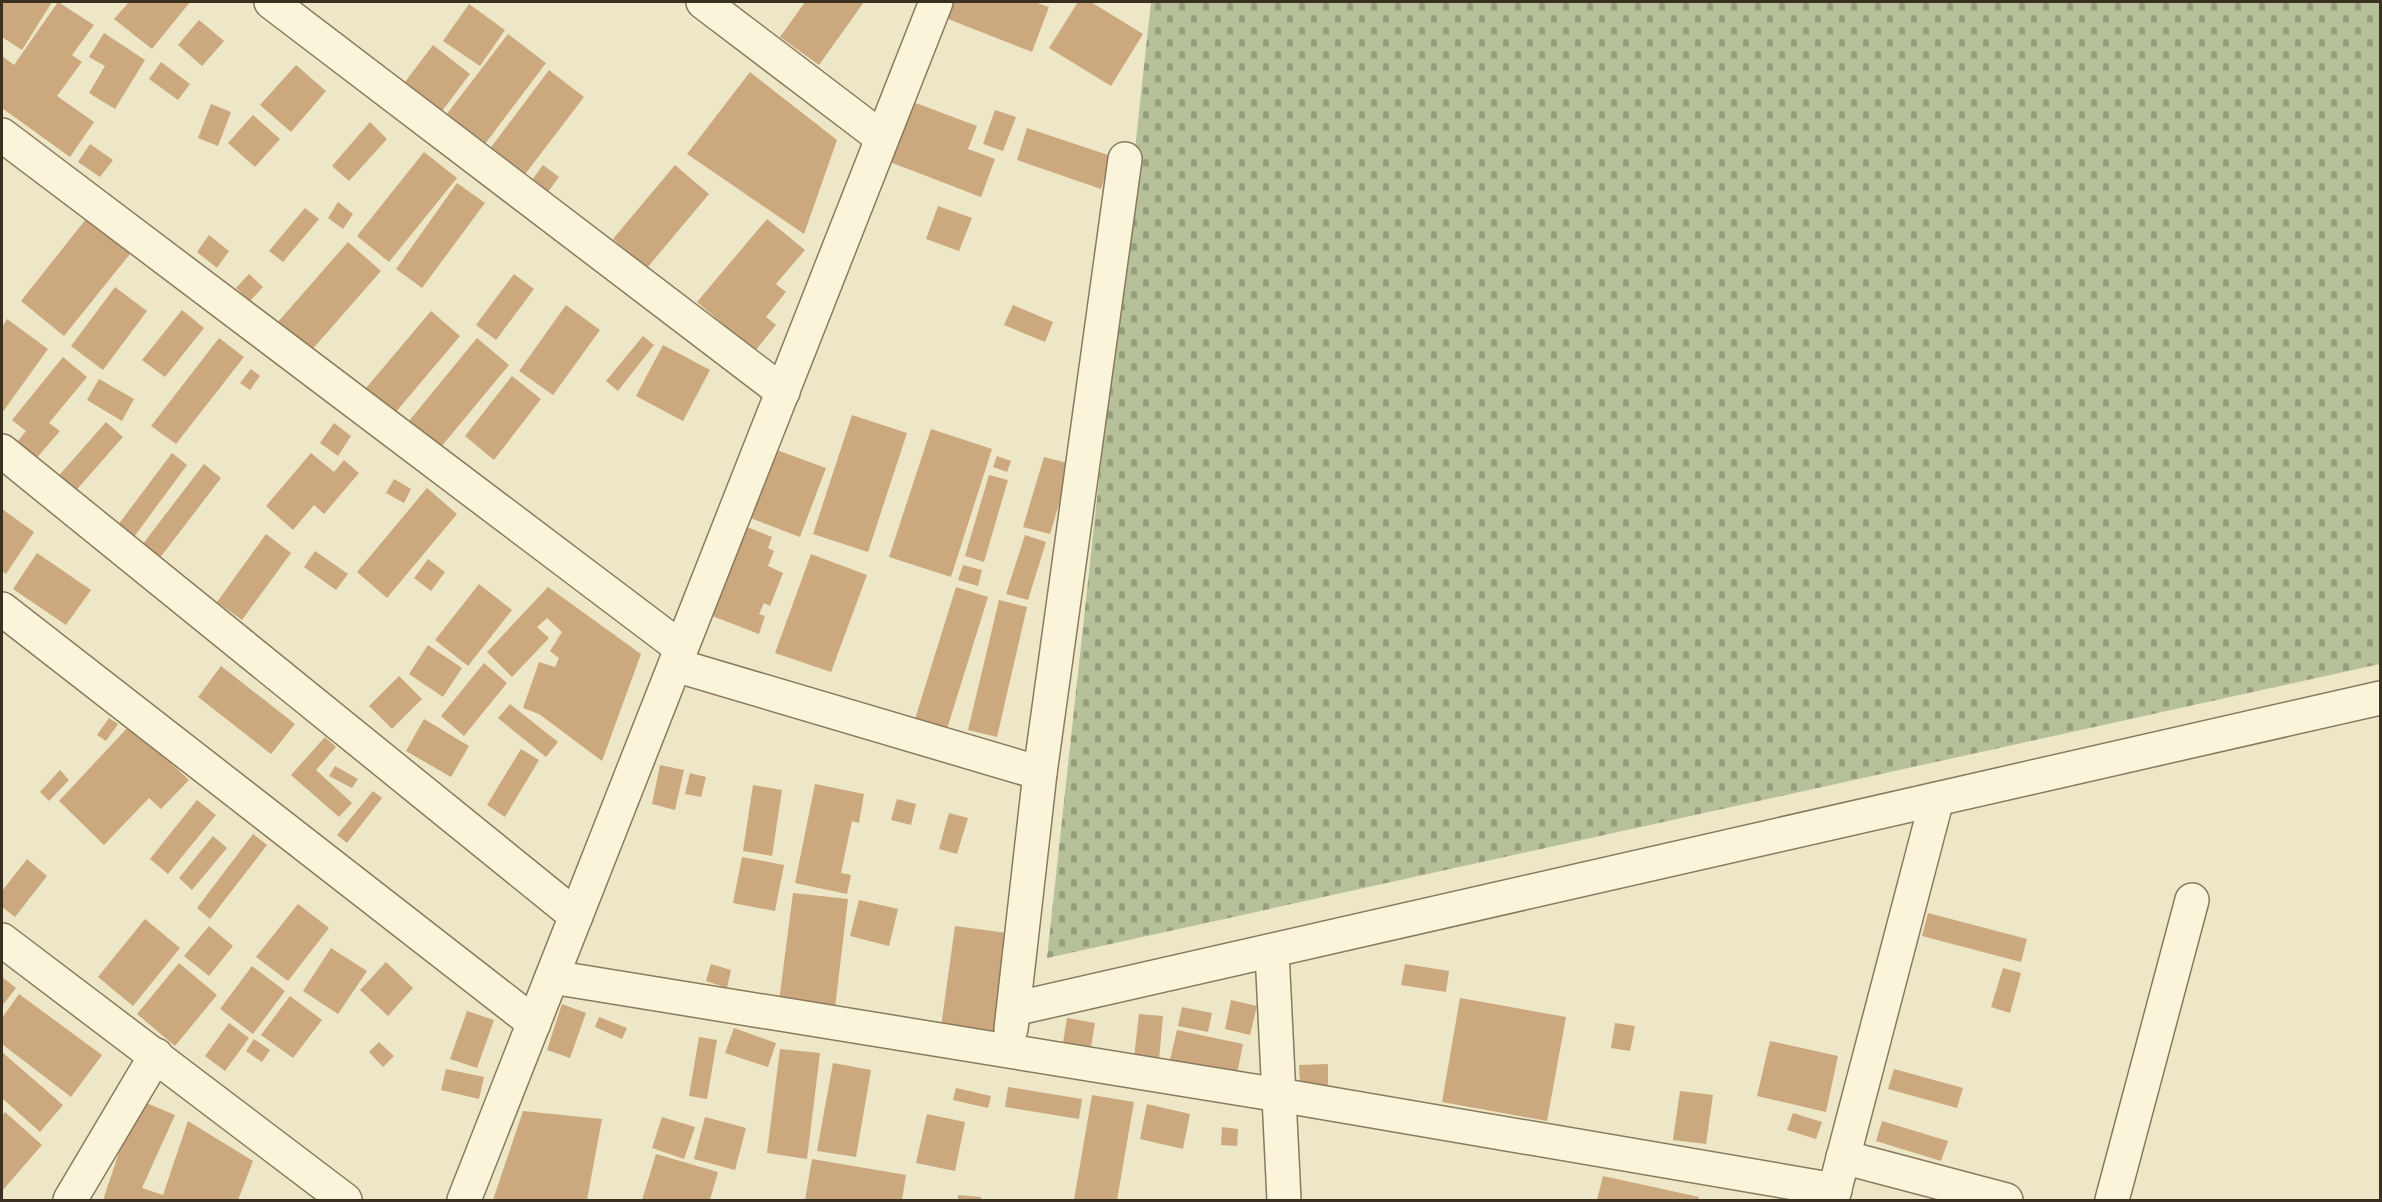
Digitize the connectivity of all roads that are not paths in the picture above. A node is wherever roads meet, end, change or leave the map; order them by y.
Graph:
1 (271, 2) edge
2 (704, 2) edge
3 (936, 2) edge
4 (2, 135) edge
5 (882, 138) junction
6 (1125, 159) dead end
7 (783, 392) junction
8 (2, 451) edge
9 (2, 609) edge
10 (678, 656) junction
11 (2380, 698) edge
12 (1040, 773) junction
13 (1937, 799) junction
14 (2192, 900) dead end
15 (576, 916) junction
16 (2, 940) edge
17 (1272, 952) junction
18 (552, 977) junction
19 (1014, 1009) junction
20 (534, 1023) junction
21 (1007, 1051) junction
22 (156, 1055) junction
23 (1279, 1095) junction
24 (1843, 1157) junction
25 (1833, 1195) edge
26 (70, 1200) edge
27 (345, 1200) edge
28 (464, 1200) edge
29 (1284, 1200) edge
30 (2006, 1200) edge
31 (2112, 1200) edge

1 - 7 street
2 - 5 street
3 - 5 street
4 - 10 street
5 - 7 street
6 - 12 street
7 - 10 street
8 - 15 street
9 - 20 street
10 - 12 street
10 - 15 street
11 - 13 street
12 - 19 street
13 - 17 street
13 - 24 street
14 - 31 street
15 - 18 street
16 - 22 street
17 - 19 street
17 - 23 street
18 - 20 street
18 - 21 street
19 - 21 street
20 - 28 street
21 - 23 street
22 - 26 street
22 - 27 street
23 - 25 street
23 - 29 street
24 - 25 street
24 - 30 street

